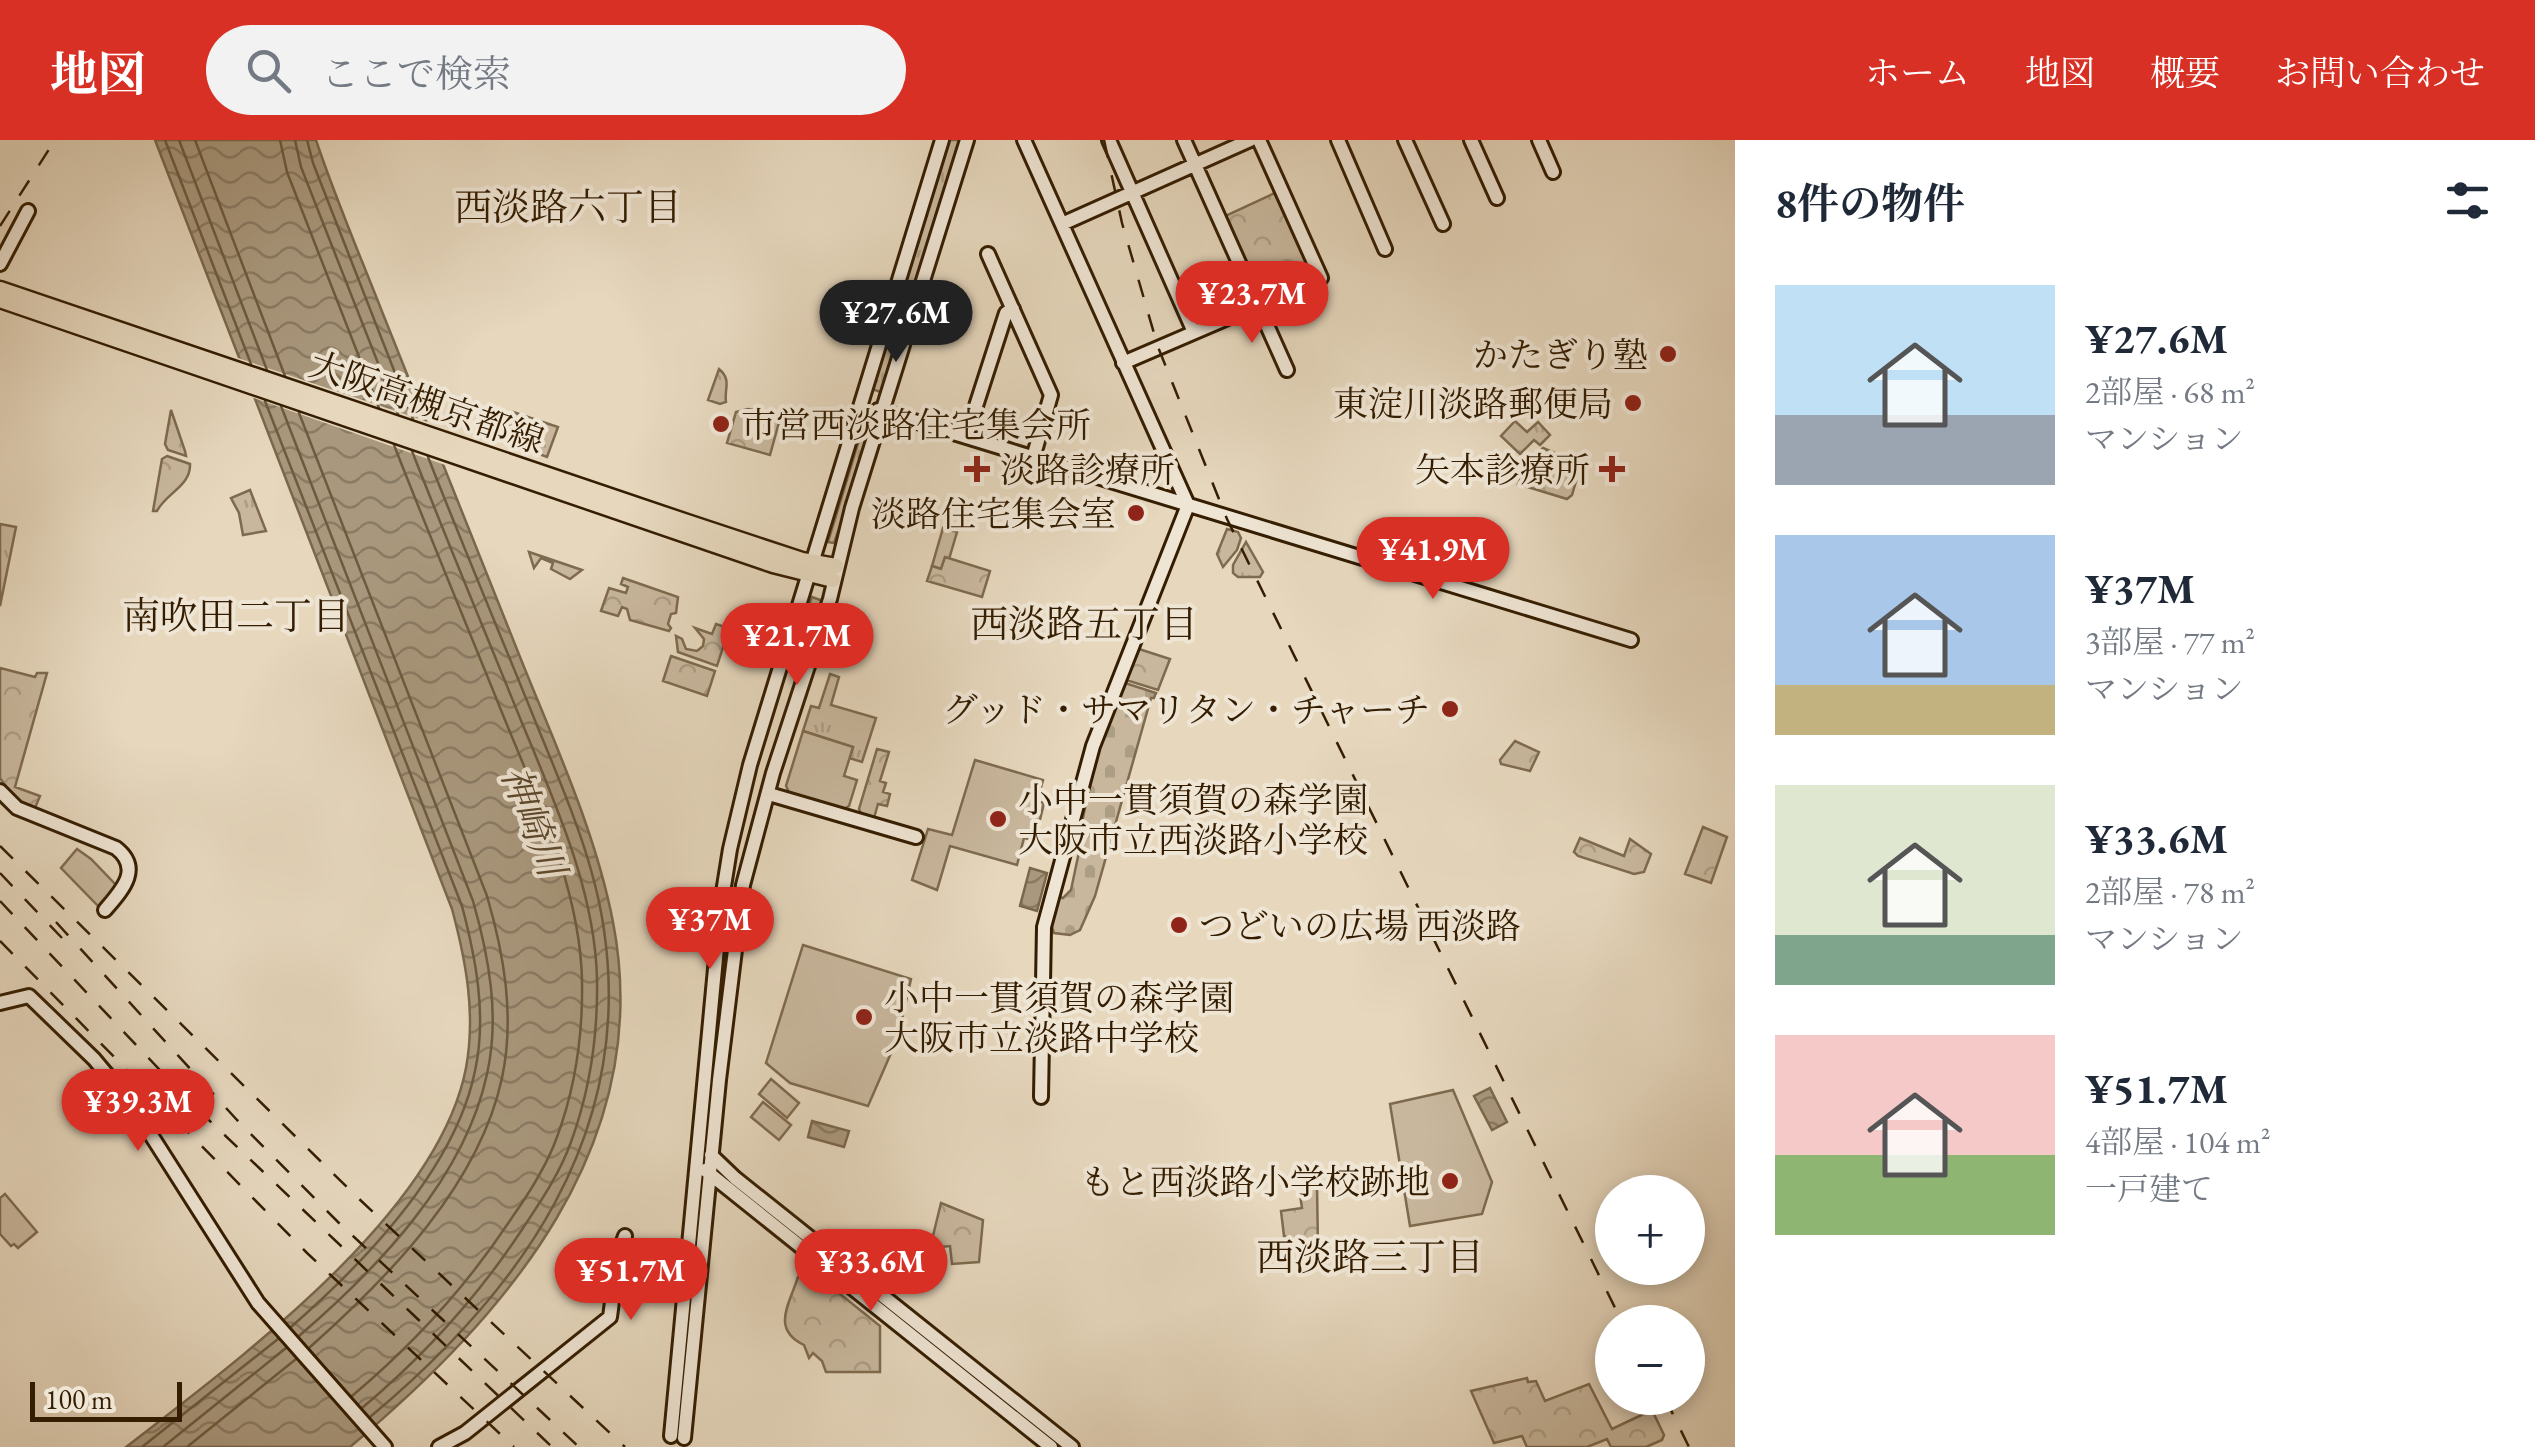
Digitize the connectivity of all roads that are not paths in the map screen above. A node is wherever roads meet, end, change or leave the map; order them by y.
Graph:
1 (942, 140) edge
2 (967, 140) edge
3 (1024, 140) edge
4 (1108, 140) edge
5 (1184, 140) edge
6 (1250, 140) edge
7 (1260, 140) edge
8 (1338, 140) edge
9 (1405, 140) edge
10 (1471, 140) edge
11 (1539, 140) edge
12 (1195, 164) junction
13 (1553, 172) dead end
14 (1132, 192) junction
15 (1497, 198) dead end
16 (28, 210) dead end
17 (1062, 224) junction
18 (1443, 224) dead end
19 (1385, 249) dead end
20 (988, 254) dead end
21 (0, 264) edge
22 (0, 290) edge
23 (0, 300) edge
24 (1256, 305) junction
25 (1013, 309) junction
26 (105, 330) junction
27 (1194, 332) junction
28 (1123, 363) junction
29 (1287, 370) dead end
30 (863, 405) junction
31 (883, 412) junction
32 (966, 437) junction
33 (1033, 458) junction
34 (1188, 505) junction
35 (812, 570) junction
36 (835, 573) junction
37 (1631, 640) dead end
38 (0, 791) edge
39 (769, 794) junction
40 (916, 838) dead end
41 (105, 910) dead end
42 (0, 1004) edge
43 (1041, 1097) dead end
44 (696, 1146) junction
45 (713, 1157) junction
46 (695, 1162) junction
47 (710, 1173) junction
48 (625, 1236) dead end
49 (1057, 1444) edge
50 (386, 1447) edge
51 (438, 1447) edge
52 (1072, 1447) edge

1 - 30 street
2 - 31 street
3 - 17 street
4 - 14 street
5 - 12 street
6 - 12 street
7 - 24 street
8 - 19 street
9 - 18 street
10 - 15 street
11 - 13 street
12 - 14 street
12 - 24 street
14 - 17 street
14 - 27 street
16 - 21 street
17 - 28 street
20 - 25 street
22 - 26 main road, 大阪高槻京都線
23 - 26 main road, 大阪高槻京都線
24 - 27 street
24 - 29 street
25 - 32 street
25 - 33 street
26 - 35 main road, 大阪高槻京都線
27 - 28 street
28 - 34 street
30 - 31 street
30 - 35 street
31 - 32 street
31 - 36 street
32 - 33 street
33 - 34 street
34 - 37 street
34 - 43 street
35 - 36 main road, 大阪高槻京都線
35 - 44 street
36 - 39 street
38 - 41 street
39 - 40 street
39 - 45 street
42 - 50 street
44 - 45 street
44 - 46 street
45 - 47 street
45 - 49 street
46 - 47 street
46 - 47 street
47 - 49 street
48 - 51 street
49 - 52 street

